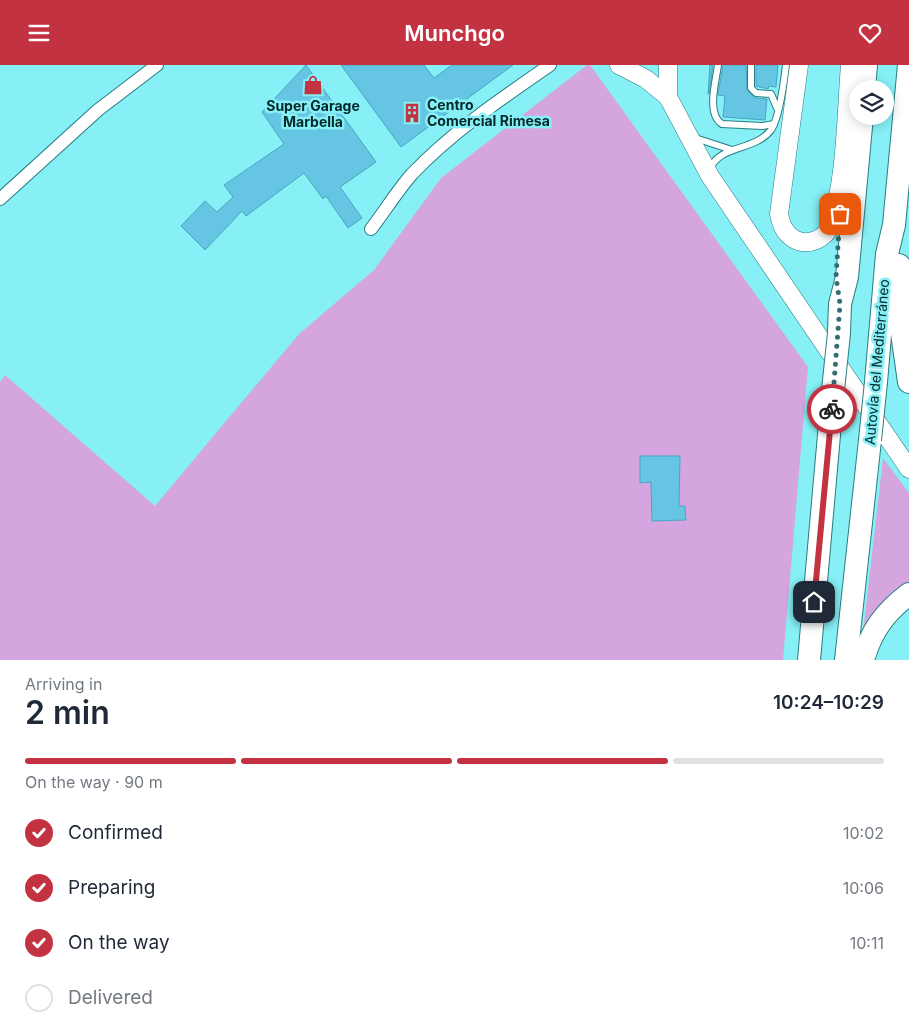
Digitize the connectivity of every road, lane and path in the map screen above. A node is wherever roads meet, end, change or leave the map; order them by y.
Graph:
1 (157, 65) edge
2 (550, 65) edge
3 (659, 65) edge
4 (668, 65) edge
5 (718, 65) edge
6 (751, 65) edge
7 (786, 65) edge
8 (799, 65) edge
9 (850, 65) edge
10 (866, 65) edge
11 (909, 65) edge
12 (626, 68) edge
13 (865, 80) edge
14 (668, 97) junction
15 (778, 110) junction
16 (774, 124) junction
17 (861, 125) edge
18 (687, 134) junction
19 (732, 150) junction
20 (710, 176) junction
21 (839, 194) junction
22 (0, 199) edge
23 (894, 225) junction
24 (371, 229) dead end
25 (840, 304) junction
26 (909, 382) edge
27 (909, 469) edge
28 (909, 594) edge
29 (809, 660) edge
30 (846, 660) edge
31 (862, 660) edge

1 - 22 street
2 - 24 street
3 - 12 street
4 - 14 street
5 - 16 lane
6 - 15 lane
7 - 15 lane
8 - 21 street
9 - 21 street
10 - 13 highway
11 - 23 highway, Autovía del Mediterráneo
12 - 14 street
14 - 18 street
15 - 16 lane
16 - 19 lane
17 - 25 highway
18 - 19 lane
18 - 20 street
19 - 20 lane
20 - 27 street
21 - 25 highway
23 - 26 highway
23 - 30 highway, Autovía del Mediterráneo, bridge
25 - 29 highway, bridge
28 - 31 highway

